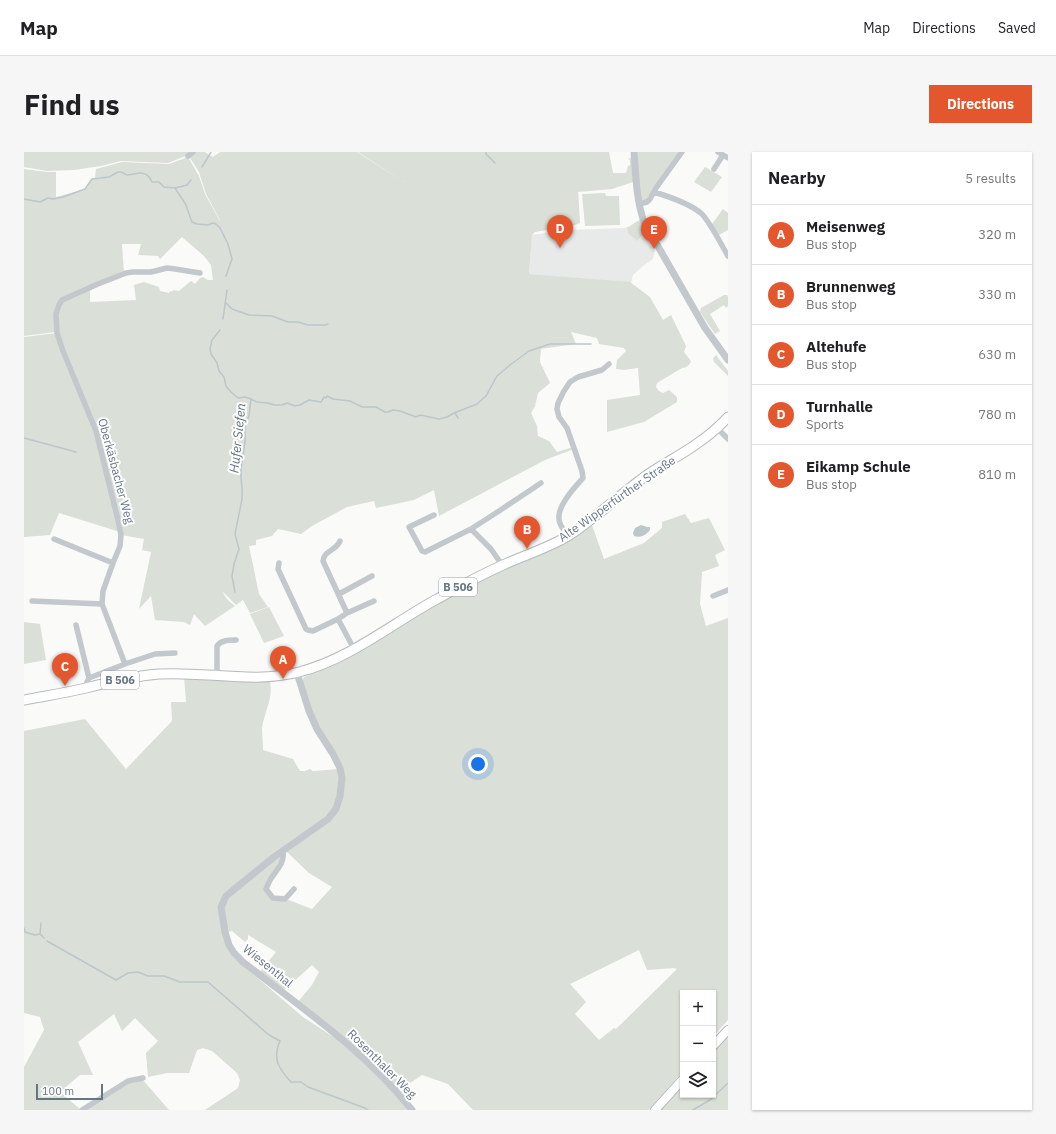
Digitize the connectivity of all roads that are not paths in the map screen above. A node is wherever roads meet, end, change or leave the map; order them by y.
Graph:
1 (634, 152) edge
2 (682, 152) edge
3 (723, 155) edge
4 (714, 169) dead end
5 (654, 192) junction
6 (639, 204) junction
7 (728, 256) edge
8 (200, 273) dead end
9 (728, 360) edge
10 (610, 364) dead end
11 (728, 417) edge
12 (718, 428) junction
13 (728, 439) edge
14 (541, 483) dead end
15 (434, 515) dead end
16 (470, 529) junction
17 (568, 536) junction
18 (54, 539) dead end
19 (340, 541) dead end
20 (113, 563) junction
21 (279, 563) dead end
22 (502, 565) junction
23 (372, 576) dead end
24 (728, 590) edge
25 (338, 594) junction
26 (712, 596) dead end
27 (32, 601) dead end
28 (374, 601) dead end
29 (102, 604) junction
30 (347, 613) junction
31 (338, 618) junction
32 (76, 625) dead end
33 (236, 640) dead end
34 (354, 649) junction
35 (176, 653) dead end
36 (125, 664) junction
37 (297, 673) junction
38 (217, 675) junction
39 (89, 678) junction
40 (84, 689) junction
41 (24, 700) edge
42 (283, 851) junction
43 (294, 889) dead end
44 (728, 1030) edge
45 (336, 1034) joint
46 (716, 1043) edge
47 (143, 1078) dead end
48 (680, 1082) edge
49 (82, 1110) edge
50 (412, 1110) edge
51 (655, 1110) edge

1 - 6 street
2 - 5 street
3 - 4 street
5 - 6 street
5 - 7 street
6 - 9 street
8 - 20 street, Oberkäsbacher Weg
10 - 17 street
11 - 12 main road, Alte Wipperfürther Straße / B 506
12 - 13 street
12 - 17 main road, Alte Wipperfürther Straße / B 506
14 - 16 street
15 - 16 street
16 - 22 street
17 - 22 main road, Alte Wipperfürther Straße / B 506
18 - 20 street
19 - 25 street
20 - 29 street, Oberkäsbacher Weg
21 - 31 street
22 - 34 main road, Alte Wipperfürther Straße / B 506
23 - 25 street
24 - 26 street
25 - 30 street
27 - 29 street
28 - 30 street
29 - 36 street
30 - 31 street
31 - 34 street
32 - 39 street
33 - 38 street
34 - 37 main road, Alte Wipperfürther Straße / B 506
35 - 36 street
36 - 39 street
37 - 38 main road, Alte Wipperfürther Straße / B 506
37 - 42 street, Wiesenthal
38 - 40 main road, Alte Wipperfürther Straße / B 506
39 - 40 street
40 - 41 main road, Alte Wipperfürther Straße / B 506
42 - 43 street
42 - 45 street, Wiesenthal
44 - 46 main road
45 - 50 street, Rosenthaler Weg
47 - 49 street
48 - 51 main road

